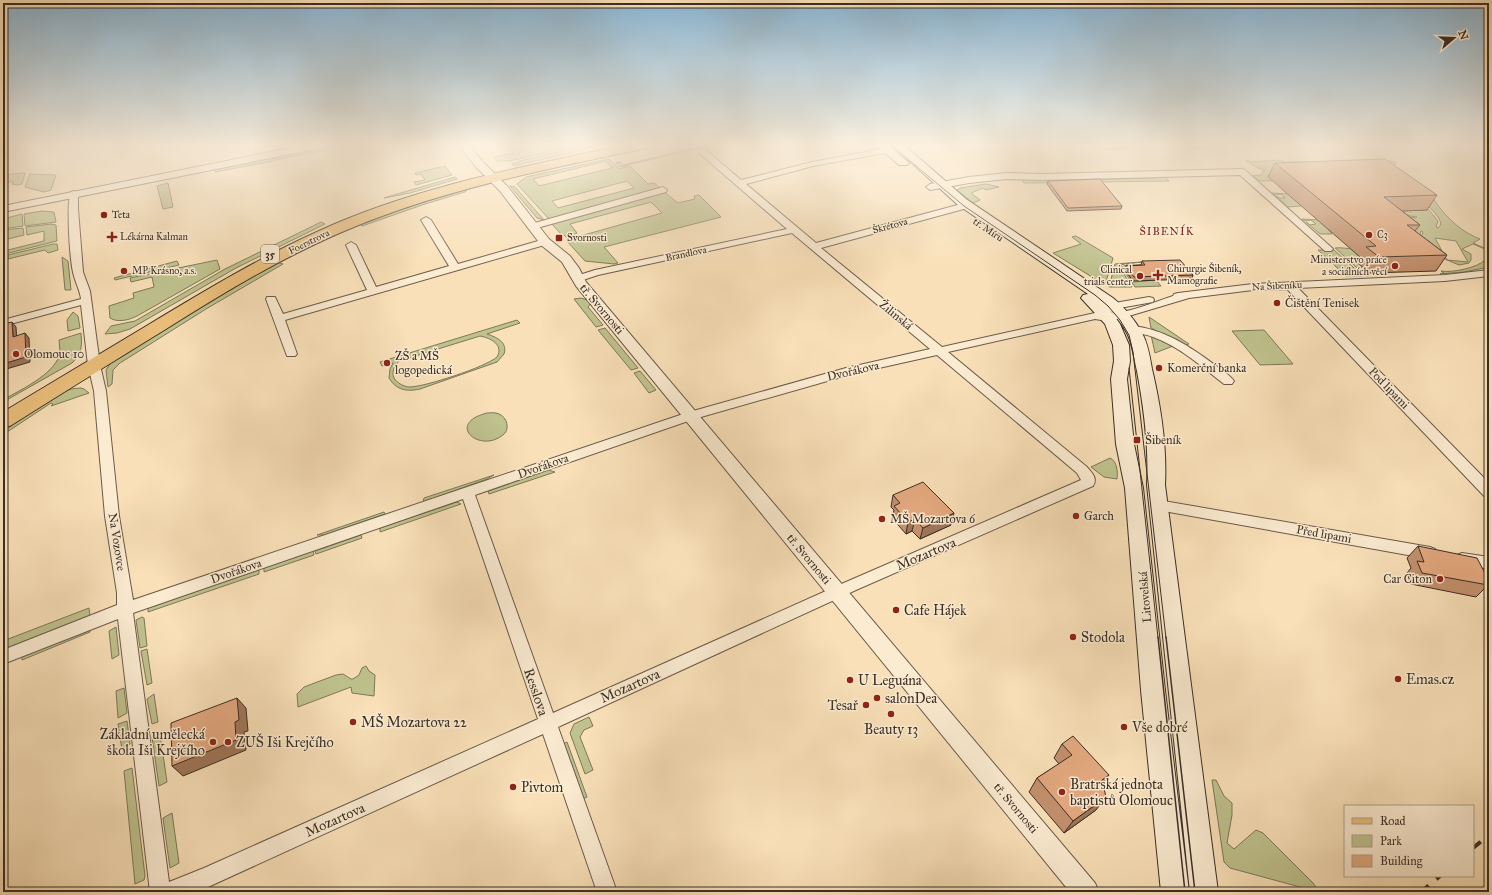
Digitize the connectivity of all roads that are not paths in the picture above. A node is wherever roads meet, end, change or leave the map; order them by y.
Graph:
1 (115, 186) edge
2 (444, 186) edge
3 (499, 186) edge
4 (747, 186) edge
5 (936, 186) edge
6 (1257, 186) edge
7 (663, 190) dead end
8 (74, 194) junction
9 (962, 207) junction
10 (3, 210) edge
11 (426, 220) dead end
12 (534, 226) junction
13 (794, 230) junction
14 (545, 242) junction
15 (351, 245) dead end
16 (813, 247) junction
17 (1328, 249) dead end
18 (455, 267) junction
19 (1488, 275) edge
20 (577, 278) junction
21 (1289, 285) junction
22 (373, 291) junction
23 (271, 299) dead end
24 (86, 301) junction
25 (1112, 316) junction
26 (279, 318) junction
27 (3, 323) edge
28 (939, 351) junction
29 (291, 354) dead end
30 (94, 361) junction
31 (1228, 381) dead end
32 (3, 411) edge
33 (690, 416) junction
34 (3, 421) edge
35 (1089, 480) joint
36 (467, 492) junction
37 (1489, 492) edge
38 (1158, 505) junction
39 (1489, 563) edge
40 (838, 593) junction
41 (125, 609) junction
42 (3, 657) edge
43 (547, 723) junction
44 (160, 892) edge
45 (169, 892) edge
46 (607, 892) edge
47 (1086, 892) edge
48 (1175, 892) edge
49 (1204, 892) edge

1 - 8 street
2 - 30 main road, Foerstrova / 35
3 - 12 street
4 - 13 street, Žilinská
5 - 9 main road, tř. Míru
6 - 17 street
7 - 12 street
8 - 10 street
8 - 24 street, Na Vozovce
9 - 16 street, Škrétova
9 - 25 main road, tř. Míru
11 - 18 street
12 - 14 street
13 - 16 street, Žilinská
13 - 20 street, Brandlova
14 - 18 street
14 - 20 street, tř. Svornosti
15 - 22 street
16 - 28 street, Žilinská
18 - 22 street
19 - 21 street, Na Šibeníku
20 - 33 street, tř. Svornosti
21 - 25 street, Na Šibeníku
21 - 37 street, Pod lipami
22 - 26 street
23 - 26 street
24 - 27 street
24 - 30 street, Na Vozovce
25 - 28 street, Dvořákova
25 - 31 street
25 - 38 main road, Litovelská
25 - 48 main road, Litovelská
26 - 29 street
28 - 33 street, Dvořákova
28 - 35 street, Žilinská
30 - 32 main road, Foerstrova / 35
30 - 34 main road, Foerstrova / 35
30 - 41 street, Na Vozovce
33 - 36 street, Dvořákova
33 - 40 street, tř. Svornosti
35 - 40 street, Mozartova
36 - 41 street, Dvořákova
36 - 43 street, Resslova
38 - 39 street, Před lipami
38 - 49 main road, Litovelská
40 - 43 street, Mozartova
40 - 47 street, tř. Svornosti
41 - 42 street, Dvořákova
41 - 44 street, Na Vozovce
43 - 45 street, Mozartova
43 - 46 street, Resslova

